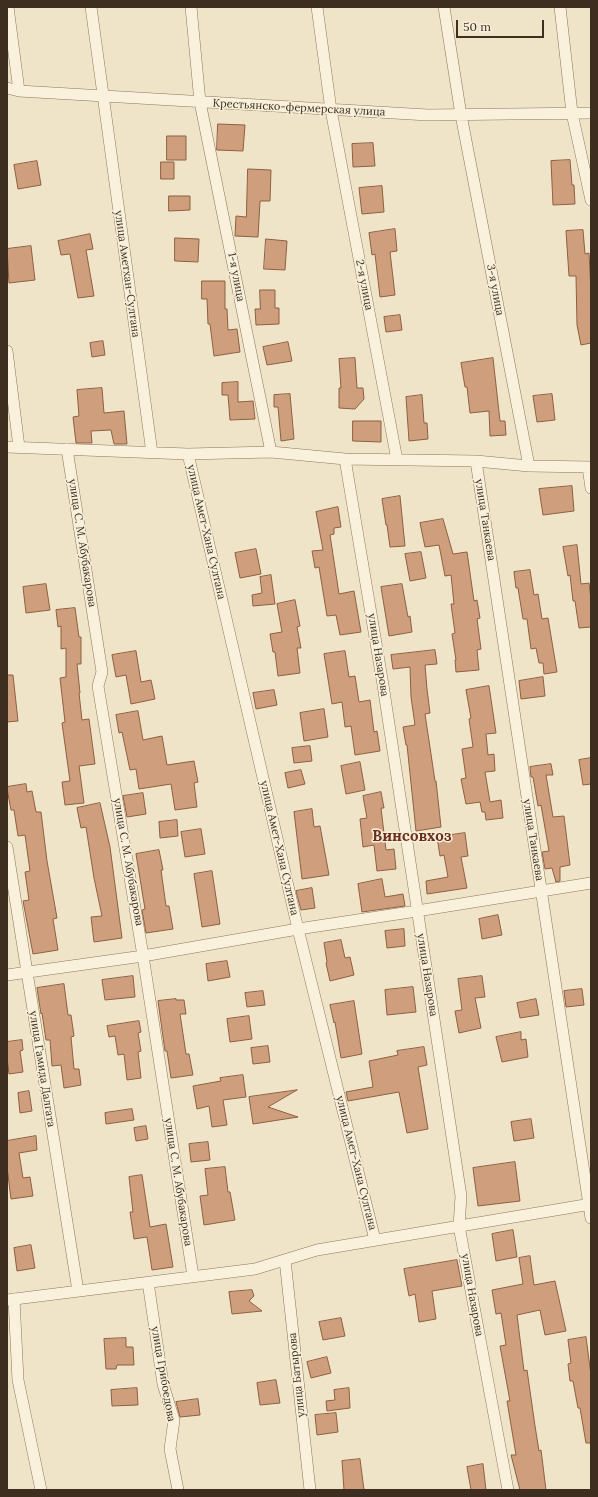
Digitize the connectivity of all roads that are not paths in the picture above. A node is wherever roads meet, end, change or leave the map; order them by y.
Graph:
1 (8, 7) edge
2 (91, 7) edge
3 (191, 7) edge
4 (317, 7) edge
5 (444, 7) edge
6 (560, 7) edge
7 (7, 88) edge
8 (19, 90) junction
9 (102, 96) junction
10 (200, 102) junction
11 (331, 110) junction
12 (572, 113) junction
13 (591, 113) edge
14 (461, 115) junction
15 (591, 200) edge
16 (7, 351) edge
17 (7, 447) edge
18 (19, 448) junction
19 (67, 449) junction
20 (271, 452) junction
21 (152, 453) junction
22 (188, 454) junction
23 (345, 460) junction
24 (396, 460) junction
25 (476, 461) junction
26 (529, 466) junction
27 (589, 467) edge
28 (591, 488) edge
29 (7, 848) edge
30 (591, 883) edge
31 (541, 891) junction
32 (417, 911) junction
33 (298, 929) junction
34 (143, 956) junction
35 (26, 973) junction
36 (7, 975) edge
37 (590, 1204) edge
38 (591, 1218) edge
39 (459, 1226) junction
40 (375, 1240) junction
41 (285, 1260) junction
42 (193, 1276) junction
43 (148, 1282) junction
44 (78, 1291) junction
45 (10, 1299) edge
46 (41, 1490) edge
47 (178, 1490) edge
48 (310, 1490) edge
49 (508, 1490) edge

1 - 8 street
2 - 9 street, улица Аметхан-Султана
3 - 10 street, 1-я улица
4 - 11 street, 2-я улица
5 - 14 street, 3-я улица
6 - 12 street
7 - 8 street, Крестьянско-фермерская улица
8 - 9 street, Крестьянско-фермерская улица
9 - 10 street, Крестьянско-фермерская улица
9 - 21 street, улица Аметхан-Султана
10 - 11 street, Крестьянско-фермерская улица
10 - 20 street, 1-я улица
11 - 14 street, Крестьянско-фермерская улица
11 - 24 street, 2-я улица
12 - 13 street, Крестьянско-фермерская улица
12 - 14 street, Крестьянско-фермерская улица
12 - 15 street
14 - 26 street, 3-я улица
16 - 18 street
17 - 18 street
18 - 19 street
19 - 21 street
19 - 34 street, улица С. М. Абубакарова
20 - 22 street
20 - 23 street
21 - 22 street
22 - 33 street, улица Амет-Хана Султана
23 - 24 street
23 - 32 street, улица Назарова
24 - 25 street
25 - 26 street
25 - 31 street, улица Танкаева
26 - 27 street
27 - 28 street
29 - 35 street, улица Гамида Далгата
30 - 31 street
31 - 32 street
31 - 37 street, улица Танкаева
32 - 33 street
32 - 39 street, улица Назарова
33 - 34 street
33 - 40 street, улица Амет-Хана Султана
34 - 35 street
34 - 42 street, улица С. М. Абубакарова
35 - 36 street
35 - 44 street, улица Гамида Далгата
37 - 38 street, улица Танкаева
37 - 39 street
39 - 40 street
39 - 49 street, улица Назарова
40 - 41 street
41 - 42 street
41 - 48 street, улица Батырова
42 - 43 street
43 - 44 street
43 - 47 street, улица Грибоедова
44 - 45 street
45 - 46 street

